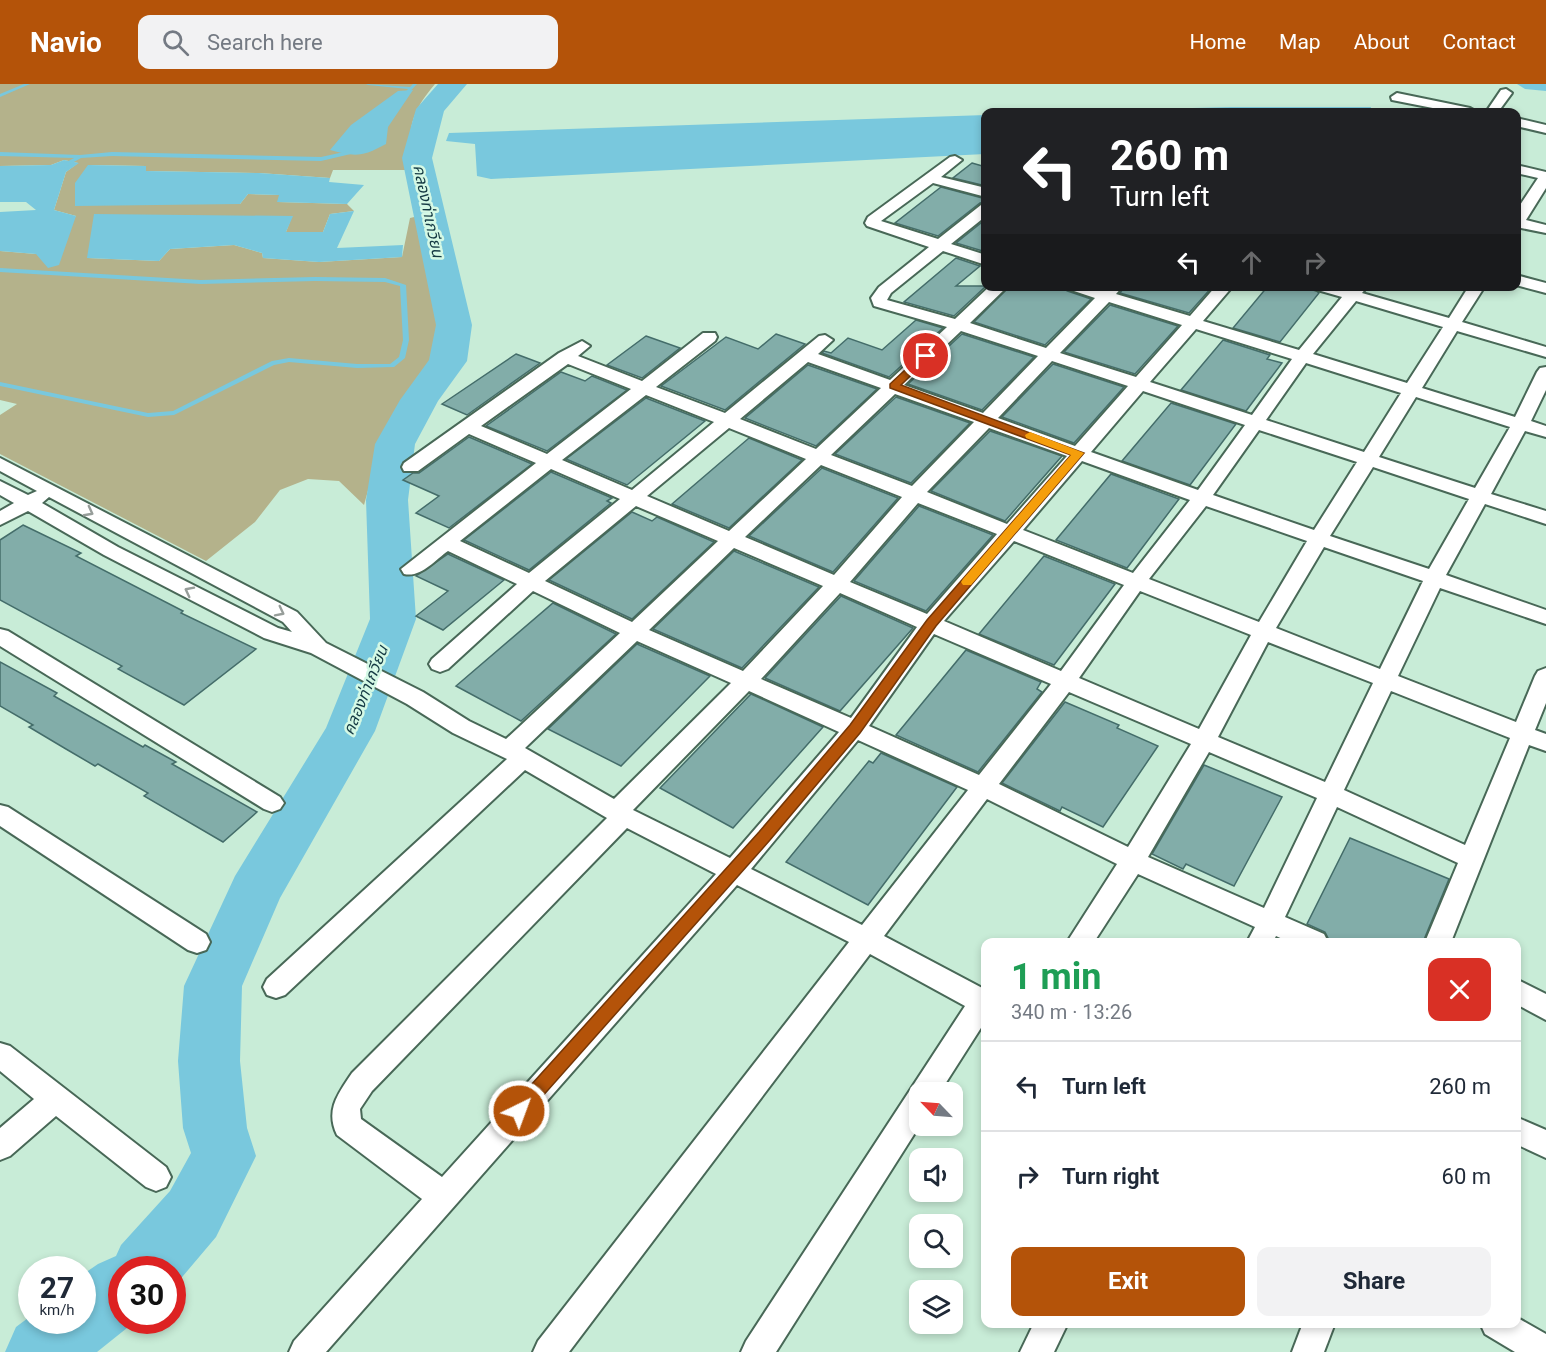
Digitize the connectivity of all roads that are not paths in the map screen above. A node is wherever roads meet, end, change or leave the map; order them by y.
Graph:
1 (1406, 84) edge
2 (1506, 93) dead end
3 (1439, 108) edge
4 (1495, 108) edge
5 (1521, 123) edge
6 (1546, 129) edge
7 (955, 160) dead end
8 (1521, 170) edge
9 (1546, 177) edge
10 (930, 178) junction
11 (981, 192) edge
12 (981, 212) edge
13 (1521, 216) edge
14 (1521, 223) edge
15 (1546, 229) edge
16 (940, 247) junction
17 (981, 259) edge
18 (1521, 281) edge
19 (1546, 288) edge
20 (995, 291) edge
21 (1111, 291) edge
22 (1221, 291) edge
23 (1356, 291) edge
24 (1474, 291) edge
25 (1192, 323) junction
26 (959, 325) junction
27 (1452, 325) junction
28 (709, 337) dead end
29 (825, 340) dead end
30 (582, 346) dead end
31 (1546, 352) edge
32 (1049, 355) junction
33 (807, 356) junction
34 (565, 357) junction
35 (1302, 357) junction
36 (1546, 372) edge
37 (1138, 384) junction
38 (894, 386) junction
39 (642, 388) junction
40 (1411, 391) junction
41 (987, 419) junction
42 (728, 421) junction
43 (1254, 422) junction
44 (1520, 425) junction
45 (468, 427) junction
46 (1546, 432) edge
47 (1078, 453) junction
48 (818, 456) junction
49 (1367, 459) junction
50 (549, 461) junction
51 (0, 464) edge
52 (411, 467) dead end
53 (21, 494) edge
54 (915, 494) junction
55 (1480, 496) junction
56 (634, 497) junction
57 (1202, 498) junction
58 (1546, 518) edge
59 (0, 519) edge
60 (1011, 531) junction
61 (134, 536) junction
62 (1319, 538) junction
63 (733, 540) junction
64 (446, 542) junction
65 (111, 550) junction
66 (411, 569) dead end
67 (1434, 579) junction
68 (1136, 582) junction
69 (530, 583) junction
70 (838, 583) junction
71 (248, 595) junction
72 (228, 611) junction
73 (1546, 617) edge
74 (931, 623) junction
75 (636, 632) junction
76 (1263, 632) junction
77 (0, 636) edge
78 (320, 648) junction
79 (440, 663) dead end
80 (1546, 676) edge
81 (1386, 678) junction
82 (747, 680) junction
83 (1065, 681) junction
84 (855, 729) junction
85 (1524, 733) junction
86 (1204, 741) junction
87 (1546, 743) edge
88 (515, 754) junction
89 (984, 787) junction
90 (1330, 794) junction
91 (272, 803) dead end
92 (0, 814) edge
93 (620, 814) junction
94 (1472, 858) junction
95 (1133, 861) junction
96 (734, 871) junction
97 (1265, 933) edge
98 (1083, 938) edge
99 (1293, 938) edge
100 (1440, 938) edge
101 (868, 940) junction
102 (197, 942) dead end
103 (276, 987) dead end
104 (1521, 993) edge
105 (981, 1001) edge
106 (981, 1007) edge
107 (1546, 1008) edge
108 (0, 1055) edge
109 (931, 1082) edge
110 (56, 1098) junction
111 (909, 1116) edge
112 (1521, 1132) edge
113 (1546, 1144) edge
114 (0, 1146) edge
115 (156, 1177) dead end
116 (442, 1196) junction
117 (1049, 1328) edge
118 (1317, 1328) edge
119 (1505, 1328) edge
120 (305, 1352) edge
121 (549, 1352) edge
122 (756, 1352) edge
123 (1036, 1352) edge
124 (1308, 1352) edge
125 (1546, 1352) edge

1 - 3 street
2 - 4 street
5 - 6 street
7 - 10 street
8 - 9 street
9 - 13 street
10 - 11 street
10 - 16 street
12 - 16 street
14 - 15 street
16 - 17 street
16 - 26 street
18 - 19 street
20 - 26 street
21 - 25 street
21 - 32 street
22 - 25 street
23 - 27 street
23 - 35 street
24 - 27 street
25 - 35 street
25 - 37 street
26 - 32 street
26 - 38 street
27 - 31 street
27 - 40 street
28 - 39 street
29 - 33 street
30 - 34 street
32 - 37 street
32 - 41 street
33 - 38 street
33 - 42 street
34 - 39 street
34 - 45 street
35 - 40 street
35 - 43 street
36 - 44 street
37 - 43 street
37 - 47 street
38 - 41 street
38 - 48 street
39 - 42 street
39 - 50 street
40 - 44 street
40 - 49 street
41 - 47 street
41 - 54 street
42 - 48 street
42 - 56 street
43 - 49 street
43 - 57 street
44 - 46 street
44 - 55 street
45 - 50 street
45 - 52 street
47 - 57 street
47 - 60 street
48 - 54 street
48 - 63 street
49 - 55 street
49 - 62 street
50 - 56 street
50 - 64 street
51 - 53 street
53 - 59 street
53 -> 61 street
53 - 65 street
54 - 60 street
54 - 70 street
55 - 58 street
55 - 67 street
56 - 63 street
56 - 69 street
57 - 62 street
57 - 68 street
60 - 68 street
60 - 74 street
61 - 65 street
61 - 71 street
62 - 67 street
62 - 76 street
63 - 70 street
63 - 75 street
64 - 66 street
64 - 69 street
72 -> 65 street
67 - 73 street
67 - 81 street
68 - 76 street
68 - 83 street
69 - 75 street
69 - 79 street
70 - 74 street
70 - 82 street
71 - 72 street
71 -> 78 street
72 - 78 street
74 - 83 street
74 - 84 street
75 - 82 street
75 - 88 street
76 - 81 street
76 - 86 street
77 - 91 street
78 - 88 street
80 - 85 street
81 - 85 street
81 - 90 street
82 - 84 street
82 - 93 street
83 - 86 street
83 - 89 street
84 - 89 street
84 - 96 street
85 - 87 street
85 - 94 street
86 - 90 street
86 - 95 street
88 - 93 street
88 - 103 street
89 - 95 street
89 - 101 street
90 - 94 street
90 - 97 street
92 - 102 street
93 - 96 street
93 - 116 street
94 - 100 street
95 - 97 street
95 - 98 street
96 - 101 street
96 - 116 street
97 - 99 street
101 - 105 street
101 - 121 street
104 - 107 street
106 - 109 street
108 - 110 street
110 - 114 street
110 - 115 street
111 - 122 street
112 - 113 street
116 - 120 street
117 - 123 street
118 - 124 street
119 - 125 street

